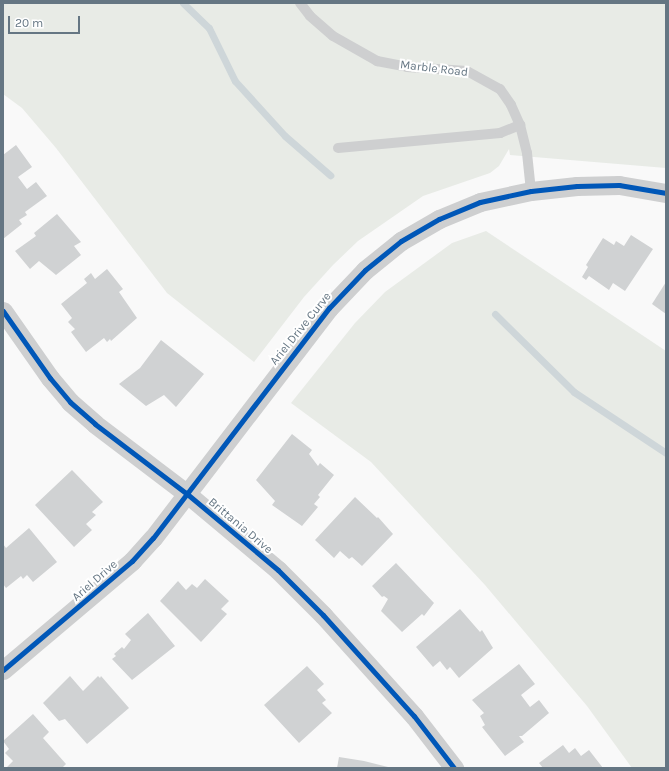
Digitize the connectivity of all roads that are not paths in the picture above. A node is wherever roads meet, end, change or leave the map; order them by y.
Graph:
1 (300, 3) edge
2 (520, 125) junction
3 (338, 148) dead end
4 (531, 191) junction
5 (666, 193) edge
6 (3, 311) edge
7 (186, 493) junction
8 (3, 670) edge
9 (454, 768) edge

1 - 2 lane, Marble Road
2 - 3 lane
2 - 4 lane, Marble Road
4 - 5 street, Ariel Drive Curve
4 - 7 street, Ariel Drive Curve
6 - 7 street, Brittania Drive
7 - 8 street, Ariel Drive
7 - 9 street, Brittania Drive

